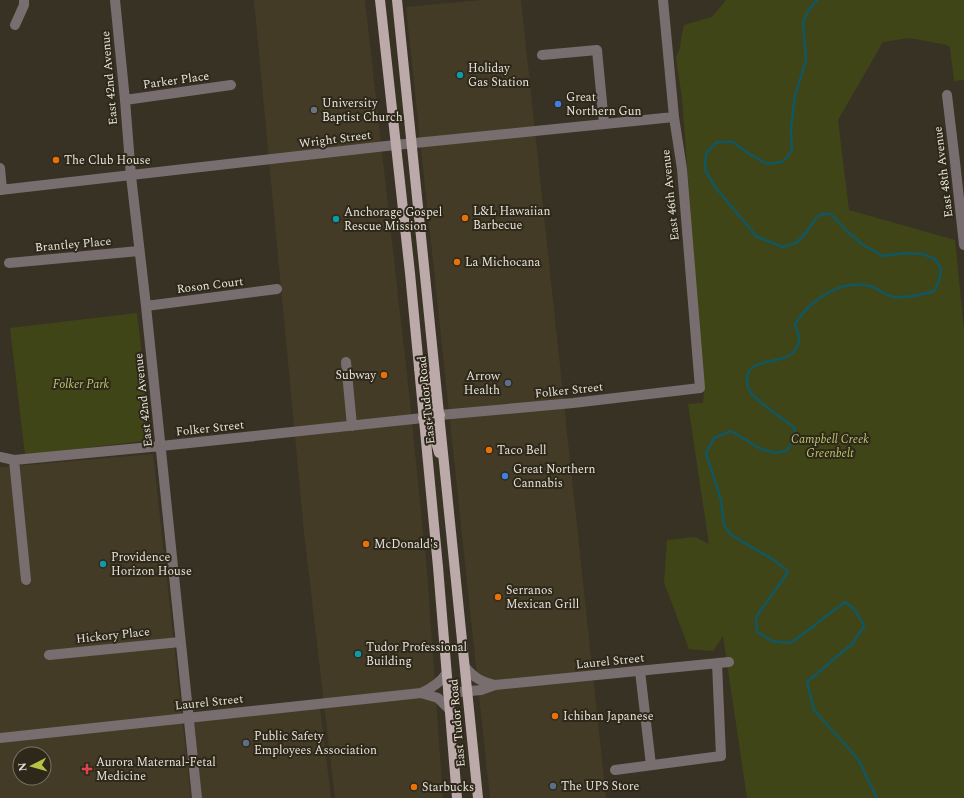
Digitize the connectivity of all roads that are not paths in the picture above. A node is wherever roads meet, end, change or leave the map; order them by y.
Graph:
1 (24, 0) edge
2 (115, 0) edge
3 (380, 0) edge
4 (398, 0) edge
5 (663, 0) edge
6 (15, 25) dead end
7 (542, 55) dead end
8 (231, 85) dead end
9 (946, 95) dead end
10 (125, 100) junction
11 (674, 117) junction
12 (604, 124) junction
13 (412, 144) junction
14 (395, 145) junction
15 (960, 161) edge
16 (0, 168) edge
17 (131, 176) junction
18 (1, 190) edge
19 (964, 245) edge
20 (139, 251) junction
21 (9, 263) dead end
22 (276, 290) dead end
23 (146, 306) junction
24 (346, 362) dead end
25 (419, 370) junction
26 (700, 388) joint
27 (440, 415) junction
28 (423, 418) junction
29 (352, 426) junction
30 (161, 446) junction
31 (0, 457) edge
32 (444, 457) junction
33 (14, 460) junction
34 (26, 580) dead end
35 (180, 642) junction
36 (49, 655) dead end
37 (729, 662) dead end
38 (717, 663) junction
39 (465, 667) junction
40 (640, 671) junction
41 (446, 674) junction
42 (495, 685) junction
43 (468, 691) junction
44 (421, 693) junction
45 (448, 693) junction
46 (449, 709) junction
47 (189, 717) junction
48 (0, 738) edge
49 (651, 765) junction
50 (615, 770) dead end
51 (197, 798) edge
52 (457, 798) edge
53 (478, 798) edge

1 - 6 street
2 - 10 street, East 42nd Avenue
3 - 14 main road, East Tudor Road
4 - 13 main road, East Tudor Road
5 - 11 street, East 46th Avenue
7 - 12 street
8 - 10 street, Parker Place
9 - 15 street, East 48th Avenue
10 - 17 street, East 42nd Avenue
11 - 12 street, Wright Street
11 - 26 street, East 46th Avenue
12 - 13 street, Wright Street
13 - 14 street, Wright Street
13 - 27 main road, East Tudor Road
14 - 17 street, Wright Street
14 - 25 main road, East Tudor Road
15 - 19 street, East 48th Avenue
16 - 18 street
17 - 18 street, Wright Street
17 - 20 street, East 42nd Avenue
20 - 21 street, Brantley Place
20 - 23 street, East 42nd Avenue
22 - 23 street, Roson Court
23 - 30 street, East 42nd Avenue
24 - 29 street
25 - 27 main road
25 - 28 main road, East Tudor Road
26 - 27 street, Folker Street
27 - 32 main road, East Tudor Road
28 - 29 street, Folker Street
28 - 32 main road
28 - 41 main road, East Tudor Road
29 - 30 street, Folker Street
30 - 33 street, Folker Street
30 - 35 street, East 42nd Avenue
31 - 33 street, Folker Street
32 - 39 main road, East Tudor Road
33 - 34 street
35 - 36 street, Hickory Place
35 - 47 street, East 42nd Avenue
37 - 38 street, Laurel Street
38 - 40 street, Laurel Street
38 - 49 street
39 - 42 street, Laurel Street
39 - 43 main road, East Tudor Road
40 - 42 street, Laurel Street
40 - 49 street
41 - 44 street, Laurel Street
41 - 45 main road, East Tudor Road
42 - 43 street, Laurel Street
43 - 45 street, Laurel Street
43 - 53 main road, East Tudor Road
44 - 46 street, Laurel Street
44 - 47 street, Laurel Street
45 - 46 main road, East Tudor Road
46 - 52 main road, East Tudor Road
47 - 48 street, Laurel Street
47 - 51 street, East 42nd Avenue
49 - 50 street

